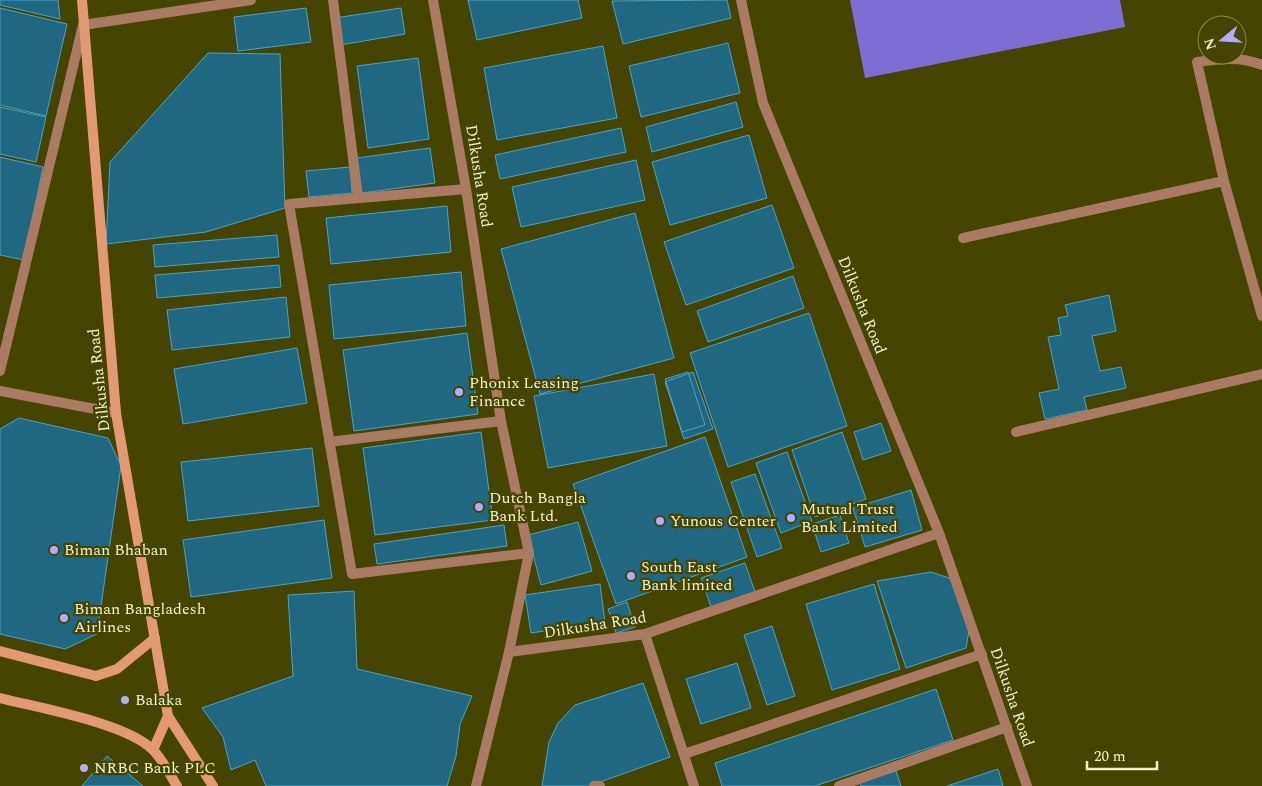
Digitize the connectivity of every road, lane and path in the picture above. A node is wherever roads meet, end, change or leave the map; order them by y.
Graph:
1 (82, 0) edge
2 (251, 0) edge
3 (333, 0) edge
4 (433, 0) edge
5 (741, 0) edge
6 (83, 25) junction
7 (1262, 65) edge
8 (1224, 182) junction
9 (466, 189) junction
10 (358, 198) junction
11 (963, 238) dead end
12 (1262, 316) edge
13 (0, 371) edge
14 (1262, 374) edge
15 (0, 391) edge
16 (116, 413) junction
17 (501, 421) junction
18 (1016, 432) dead end
19 (330, 442) junction
20 (939, 533) junction
21 (529, 553) junction
22 (645, 634) junction
23 (155, 638) junction
24 (0, 651) edge
25 (508, 652) junction
26 (982, 654) junction
27 (0, 698) edge
28 (168, 716) junction
29 (1007, 728) junction
30 (153, 750) junction
31 (684, 754) junction
32 (177, 786) edge
33 (213, 786) edge
34 (476, 786) edge
35 (594, 786) edge
36 (600, 786) edge
37 (694, 786) edge
38 (839, 786) edge
39 (1027, 786) edge

1 - 6 main road, Dilkusha Road
2 - 6 street
3 - 10 street
4 - 9 street, Dilkusha Road
5 - 20 street, Dilkusha Road
6 - 13 street
6 - 16 main road, Dilkusha Road
7 - 8 street
8 - 11 street
8 - 12 street
9 - 10 street
9 - 17 street, Dilkusha Road
10 - 19 street
14 - 18 street
15 - 16 street
16 - 23 main road, Dilkusha Road
17 - 19 street
17 - 21 street, Dilkusha Road
19 - 21 street
20 - 22 street, Dilkusha Road
20 - 26 street, Dilkusha Road
21 - 25 street, Dilkusha Road
22 - 25 street, Dilkusha Road
22 - 31 street
23 - 24 main road
23 - 28 main road, Dilkusha Road
25 - 34 street, Dilkusha Road
26 - 29 street, Dilkusha Road
26 - 31 street
27 - 30 main road
28 - 30 main road
28 - 33 main road
29 - 38 street
29 - 39 street, Dilkusha Road
30 - 32 main road
31 - 37 street
35 - 36 street

